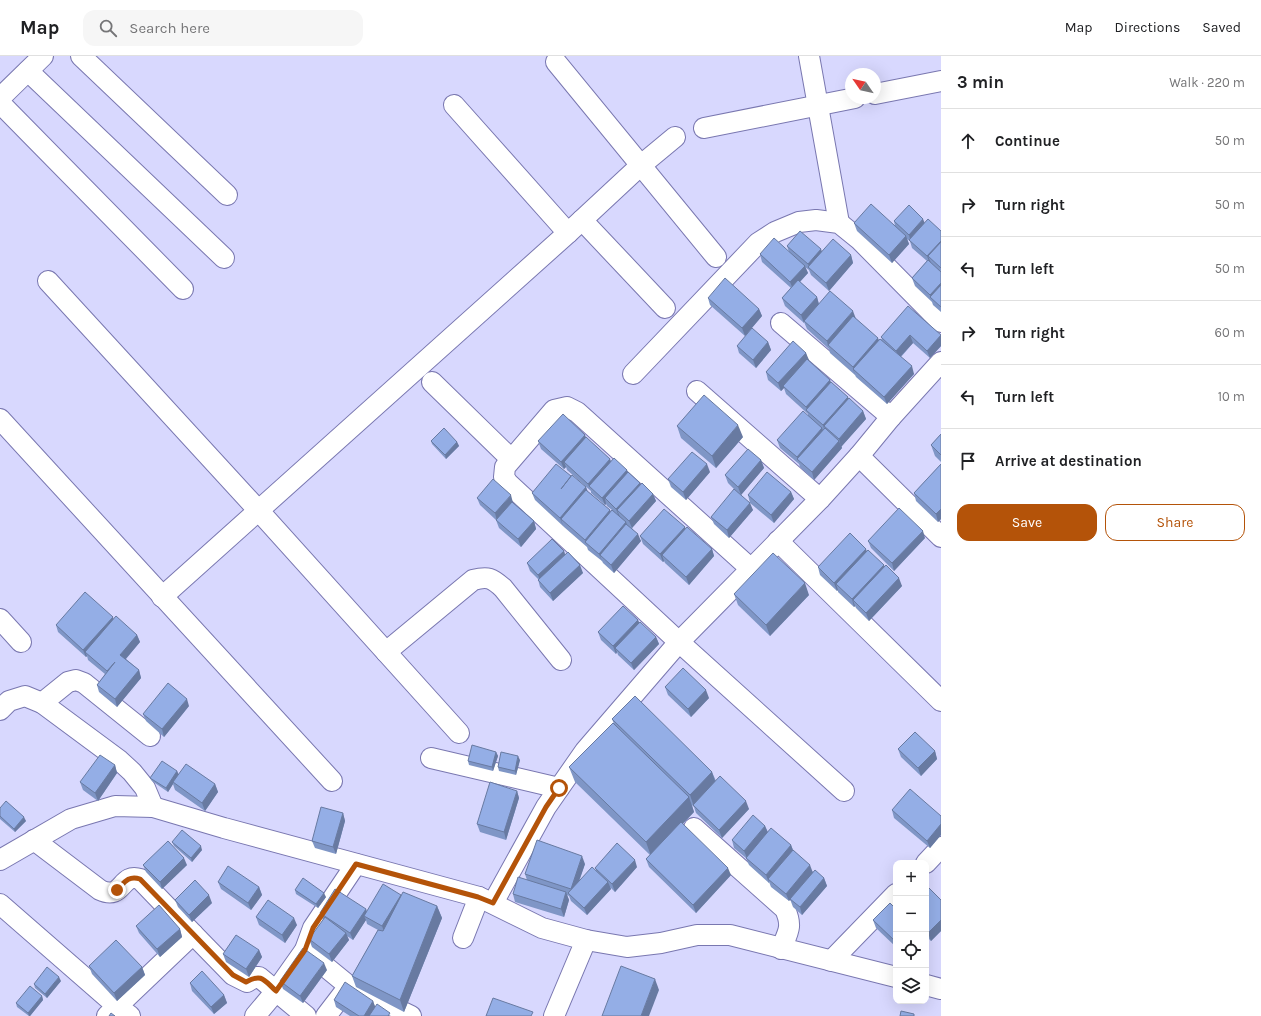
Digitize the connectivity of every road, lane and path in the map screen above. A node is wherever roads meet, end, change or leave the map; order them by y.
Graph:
1 (43, 56) edge
2 (81, 56) edge
3 (809, 56) edge
4 (556, 62) dead end
5 (28, 71) junction
6 (941, 81) edge
7 (881, 93) edge
8 (0, 98) edge
9 (845, 100) edge
10 (0, 103) edge
11 (454, 105) dead end
12 (818, 105) junction
13 (704, 128) dead end
14 (675, 137) dead end
15 (640, 166) junction
16 (227, 195) dead end
17 (838, 223) junction
18 (575, 226) junction
19 (224, 258) dead end
20 (716, 258) dead end
21 (48, 281) dead end
22 (183, 289) dead end
23 (665, 308) dead end
24 (941, 322) edge
25 (781, 323) dead end
26 (633, 374) dead end
27 (937, 375) edge
28 (432, 382) dead end
29 (697, 391) dead end
30 (891, 417) junction
31 (0, 419) edge
32 (859, 456) junction
33 (511, 459) junction
34 (820, 499) junction
35 (259, 511) junction
36 (941, 537) edge
37 (778, 541) junction
38 (750, 568) junction
39 (162, 597) junction
40 (0, 619) edge
41 (21, 642) dead end
42 (679, 642) junction
43 (386, 652) junction
44 (562, 660) dead end
45 (941, 701) edge
46 (42, 703) junction
47 (0, 710) edge
48 (459, 733) dead end
49 (150, 736) dead end
50 (431, 758) dead end
51 (332, 781) dead end
52 (559, 788) junction
53 (844, 791) dead end
54 (153, 807) junction
55 (694, 828) dead end
56 (34, 840) junction
57 (941, 847) edge
58 (0, 860) edge
59 (929, 860) edge
60 (356, 864) junction
61 (894, 896) edge
62 (486, 900) junction
63 (0, 904) edge
64 (193, 934) junction
65 (463, 938) dead end
66 (586, 940) junction
67 (781, 949) junction
68 (305, 950) junction
69 (831, 961) junction
70 (893, 976) edge
71 (348, 986) junction
72 (929, 986) edge
73 (941, 989) edge
74 (276, 991) junction
75 (118, 1013) edge
76 (255, 1016) edge
77 (306, 1016) edge
78 (326, 1016) edge
79 (411, 1016) edge
80 (554, 1016) edge

1 - 5 street
2 - 16 street
3 - 12 street
4 - 15 street
5 - 8 street
5 - 19 street
6 - 7 street
9 - 12 street
10 - 22 street
11 - 18 street
12 - 13 street
12 - 17 street
14 - 15 street
15 - 18 street
15 - 20 street
17 - 24 street
17 - 26 street
18 - 23 street
18 - 35 street
21 - 35 street
25 - 30 street
27 - 30 street
28 - 33 street
29 - 34 street
30 - 32 street
31 - 39 street
32 - 34 street
32 - 36 street
33 - 38 street
33 - 42 street
34 - 37 street
35 - 39 street
35 - 43 street
37 - 38 street
37 - 45 street
38 - 42 street
39 - 51 street
40 - 41 street
42 - 52 street
42 - 53 street
43 - 44 street
43 - 48 street
46 - 47 street
46 - 49 street
46 - 54 street
50 - 52 street
52 - 62 street
54 - 56 street
54 - 60 street
55 - 67 street
56 - 58 street
56 - 64 street
57 - 59 street
60 - 62 street
60 - 68 street
61 - 69 street
62 - 65 street
62 - 66 street
63 - 75 street
64 - 74 street
64 - 75 street
66 - 67 street
66 - 80 street
67 - 69 street
68 - 71 street
68 - 74 street
69 - 70 street
71 - 78 street
71 - 79 street
72 - 73 street
74 - 76 street
74 - 77 street

